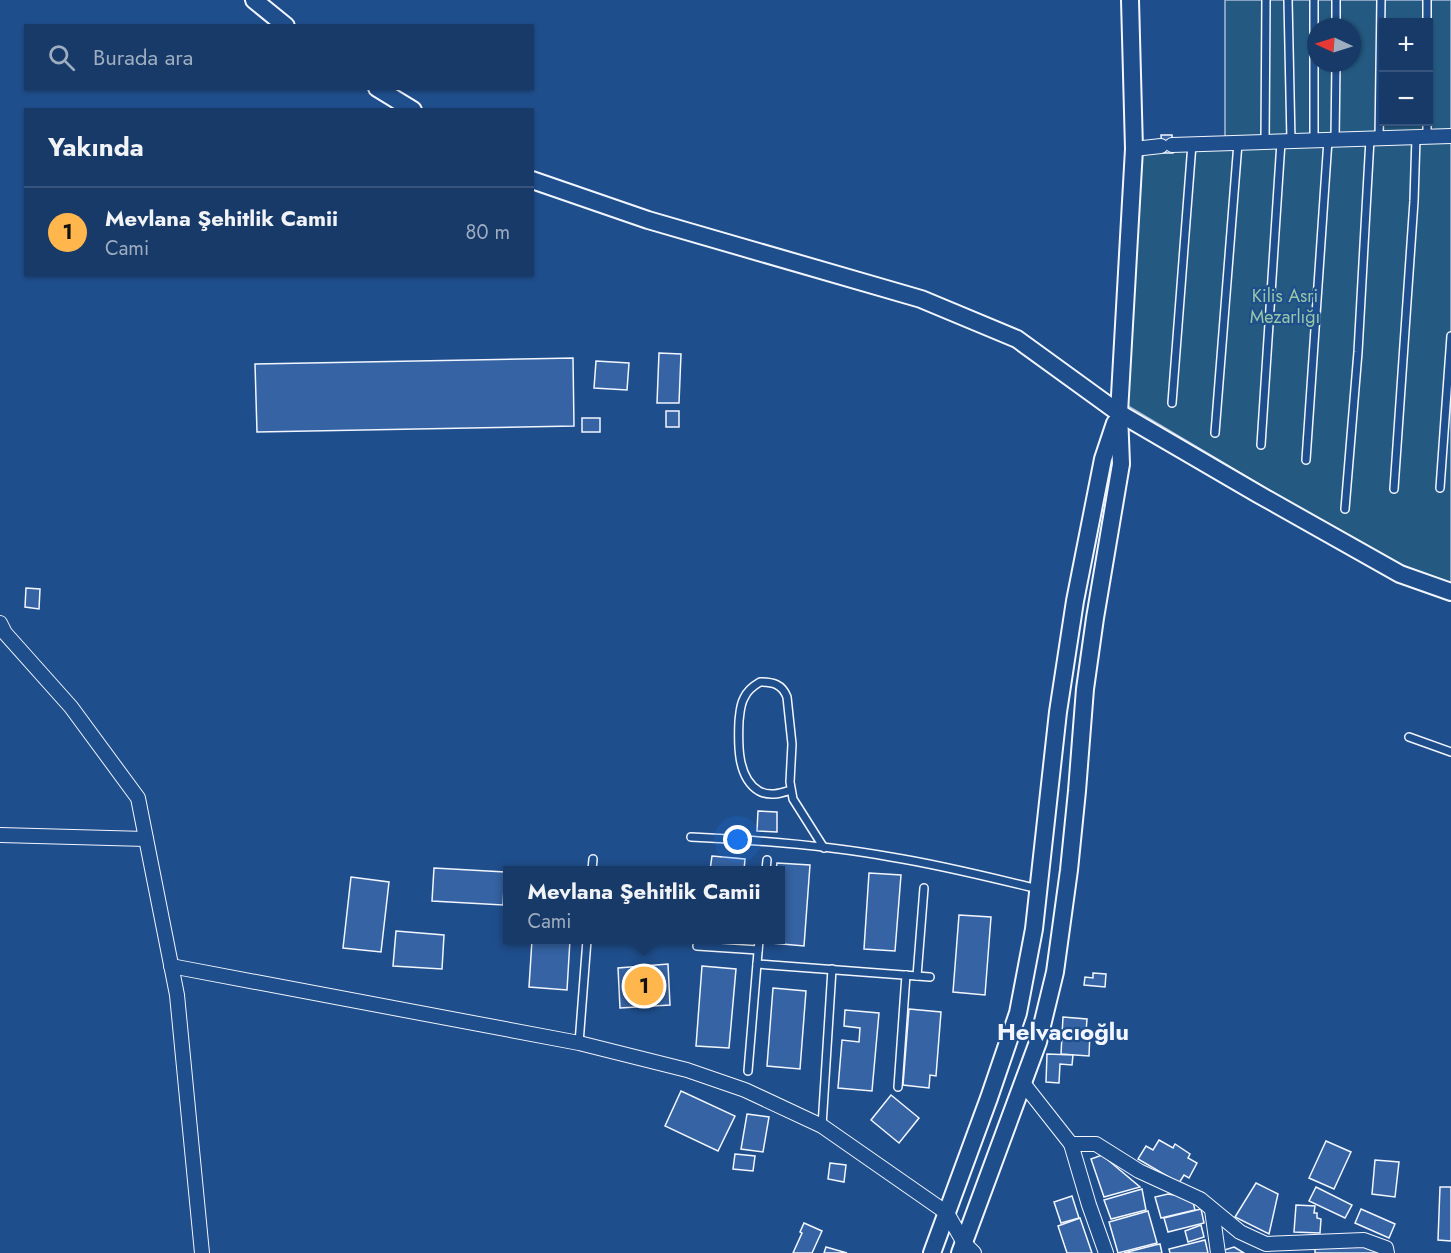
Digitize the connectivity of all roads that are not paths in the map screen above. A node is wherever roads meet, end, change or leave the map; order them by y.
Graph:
1 (254, 0) edge
2 (1130, 0) edge
3 (1266, 0) edge
4 (1288, 0) edge
5 (1314, 0) edge
6 (1336, 0) edge
7 (1381, 0) edge
8 (1427, 0) edge
9 (1336, 18) edge
10 (1427, 18) edge
11 (284, 24) edge
12 (1335, 72) edge
13 (380, 90) edge
14 (410, 108) edge
15 (1426, 126) edge
16 (1451, 136) edge
17 (1422, 137) junction
18 (1375, 139) junction
19 (1326, 140) junction
20 (1265, 142) junction
21 (1286, 142) junction
22 (1238, 143) junction
23 (1192, 144) junction
24 (1134, 149) junction
25 (534, 181) edge
26 (1451, 336) edge
27 (1172, 403) dead end
28 (1119, 413) junction
29 (1215, 433) dead end
30 (1261, 445) dead end
31 (1306, 460) dead end
32 (1440, 488) dead end
33 (1394, 489) dead end
34 (1345, 510) dead end
35 (1451, 592) edge
36 (0, 623) edge
37 (1409, 736) dead end
38 (1451, 752) edge
39 (791, 790) junction
40 (0, 835) edge
41 (691, 837) dead end
42 (146, 839) junction
43 (824, 848) junction
44 (593, 859) dead end
45 (766, 860) dead end
46 (592, 866) edge
47 (766, 866) edge
48 (924, 888) dead end
49 (1038, 889) junction
50 (587, 944) edge
51 (759, 944) edge
52 (697, 946) dead end
53 (758, 950) junction
54 (757, 964) junction
55 (171, 966) junction
56 (832, 969) junction
57 (906, 975) junction
58 (917, 976) junction
59 (930, 977) dead end
60 (579, 1043) junction
61 (747, 1071) dead end
62 (1023, 1083) junction
63 (898, 1087) dead end
64 (822, 1126) junction
65 (1071, 1144) junction
66 (1212, 1209) junction
67 (947, 1213) junction
68 (1293, 1248) edge
69 (966, 1250) edge
70 (202, 1253) edge
71 (932, 1253) edge
72 (1106, 1253) edge
73 (1218, 1253) edge
74 (1387, 1253) edge

1 - 11 street
2 - 24 street
3 - 20 lane
4 - 21 lane
5 - 19 lane
6 - 9 lane
7 - 18 lane
8 - 10 lane
12 - 19 lane
13 - 14 street
15 - 17 lane
16 - 17 street
17 - 18 street
17 - 33 lane
18 - 19 street
18 - 34 lane
19 - 21 street
19 - 31 lane
20 - 21 street
20 - 22 street
21 - 30 lane
22 - 23 street
22 - 29 lane
23 - 24 street
23 - 27 lane
24 - 28 street
25 - 28 street
26 - 32 lane
28 - 35 street
28 - 49 street
28 - 62 street
36 - 42 street
37 - 38 lane
39 - 39 lane
39 - 43 lane
40 - 42 street
41 - 43 lane
42 - 55 street
43 - 49 lane
44 - 46 lane
45 - 47 lane
48 - 58 lane
49 - 67 street
50 - 60 lane
51 - 53 lane
52 - 53 lane
53 - 54 lane
54 - 56 lane
54 - 61 lane
55 - 60 street
55 - 70 street
56 - 57 lane
56 - 64 lane
57 - 58 lane
57 - 63 lane
58 - 59 lane
60 - 64 street
62 - 65 street
62 - 69 street
64 - 67 street
65 - 66 street
65 - 72 street
66 - 68 street
66 - 73 street
67 - 69 street
67 - 71 street
68 - 74 street

